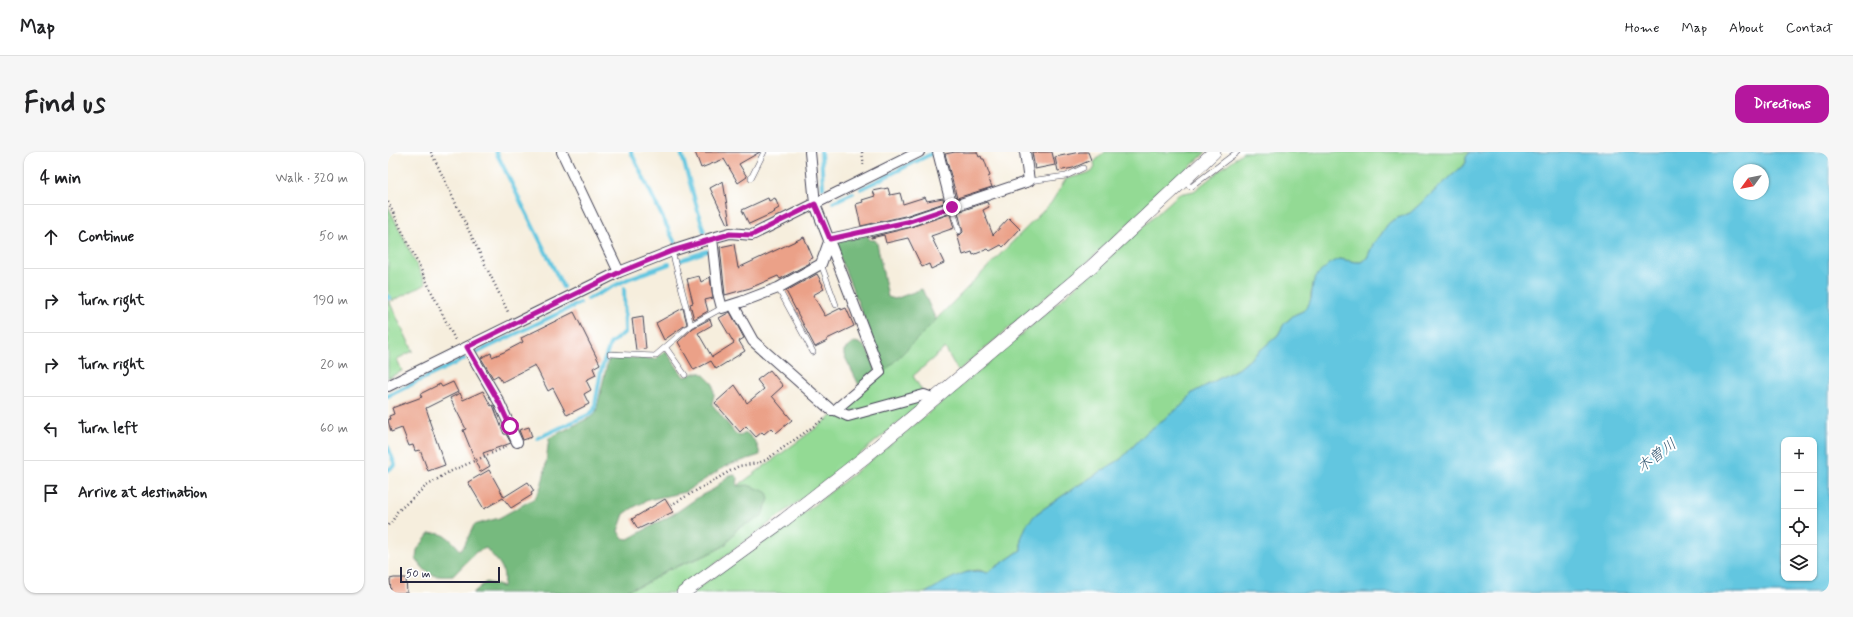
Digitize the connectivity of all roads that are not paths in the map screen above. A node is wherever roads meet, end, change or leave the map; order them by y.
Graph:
1 (562, 152) edge
2 (764, 152) edge
3 (810, 152) edge
4 (919, 152) edge
5 (938, 152) edge
6 (1025, 152) edge
7 (1214, 152) edge
8 (1237, 152) edge
9 (1082, 168) dead end
10 (751, 178) dead end
11 (1029, 181) junction
12 (1183, 182) junction
13 (815, 204) junction
14 (952, 207) junction
15 (959, 231) dead end
16 (712, 238) junction
17 (830, 239) junction
18 (672, 251) junction
19 (821, 264) junction
20 (620, 272) junction
21 (778, 288) junction
22 (733, 305) junction
23 (836, 305) dead end
24 (722, 308) junction
25 (691, 325) junction
26 (464, 348) junction
27 (666, 348) junction
28 (813, 352) dead end
29 (610, 354) dead end
30 (685, 375) dead end
31 (388, 386) edge
32 (935, 399) junction
33 (835, 410) junction
34 (517, 442) road end
35 (683, 593) edge

1 - 20 street
2 - 10 lane
3 - 13 street
4 - 13 street
5 - 14 street
6 - 11 street
7 - 12 street
8 - 12 lane
9 - 11 lane
11 - 14 street
12 - 32 street
13 - 16 street
13 - 17 street
14 - 15 lane
14 - 17 street
16 - 18 street
16 - 24 street
17 - 19 street
17 - 33 street
18 - 20 street
18 - 25 lane
19 - 21 street
19 - 23 lane
20 - 26 street
21 - 22 street
21 - 28 lane
22 - 24 street
22 - 33 street
24 - 25 lane
25 - 27 lane
26 - 31 street
26 - 34 street
27 - 29 lane
27 - 30 lane
32 - 33 street
32 - 35 street

